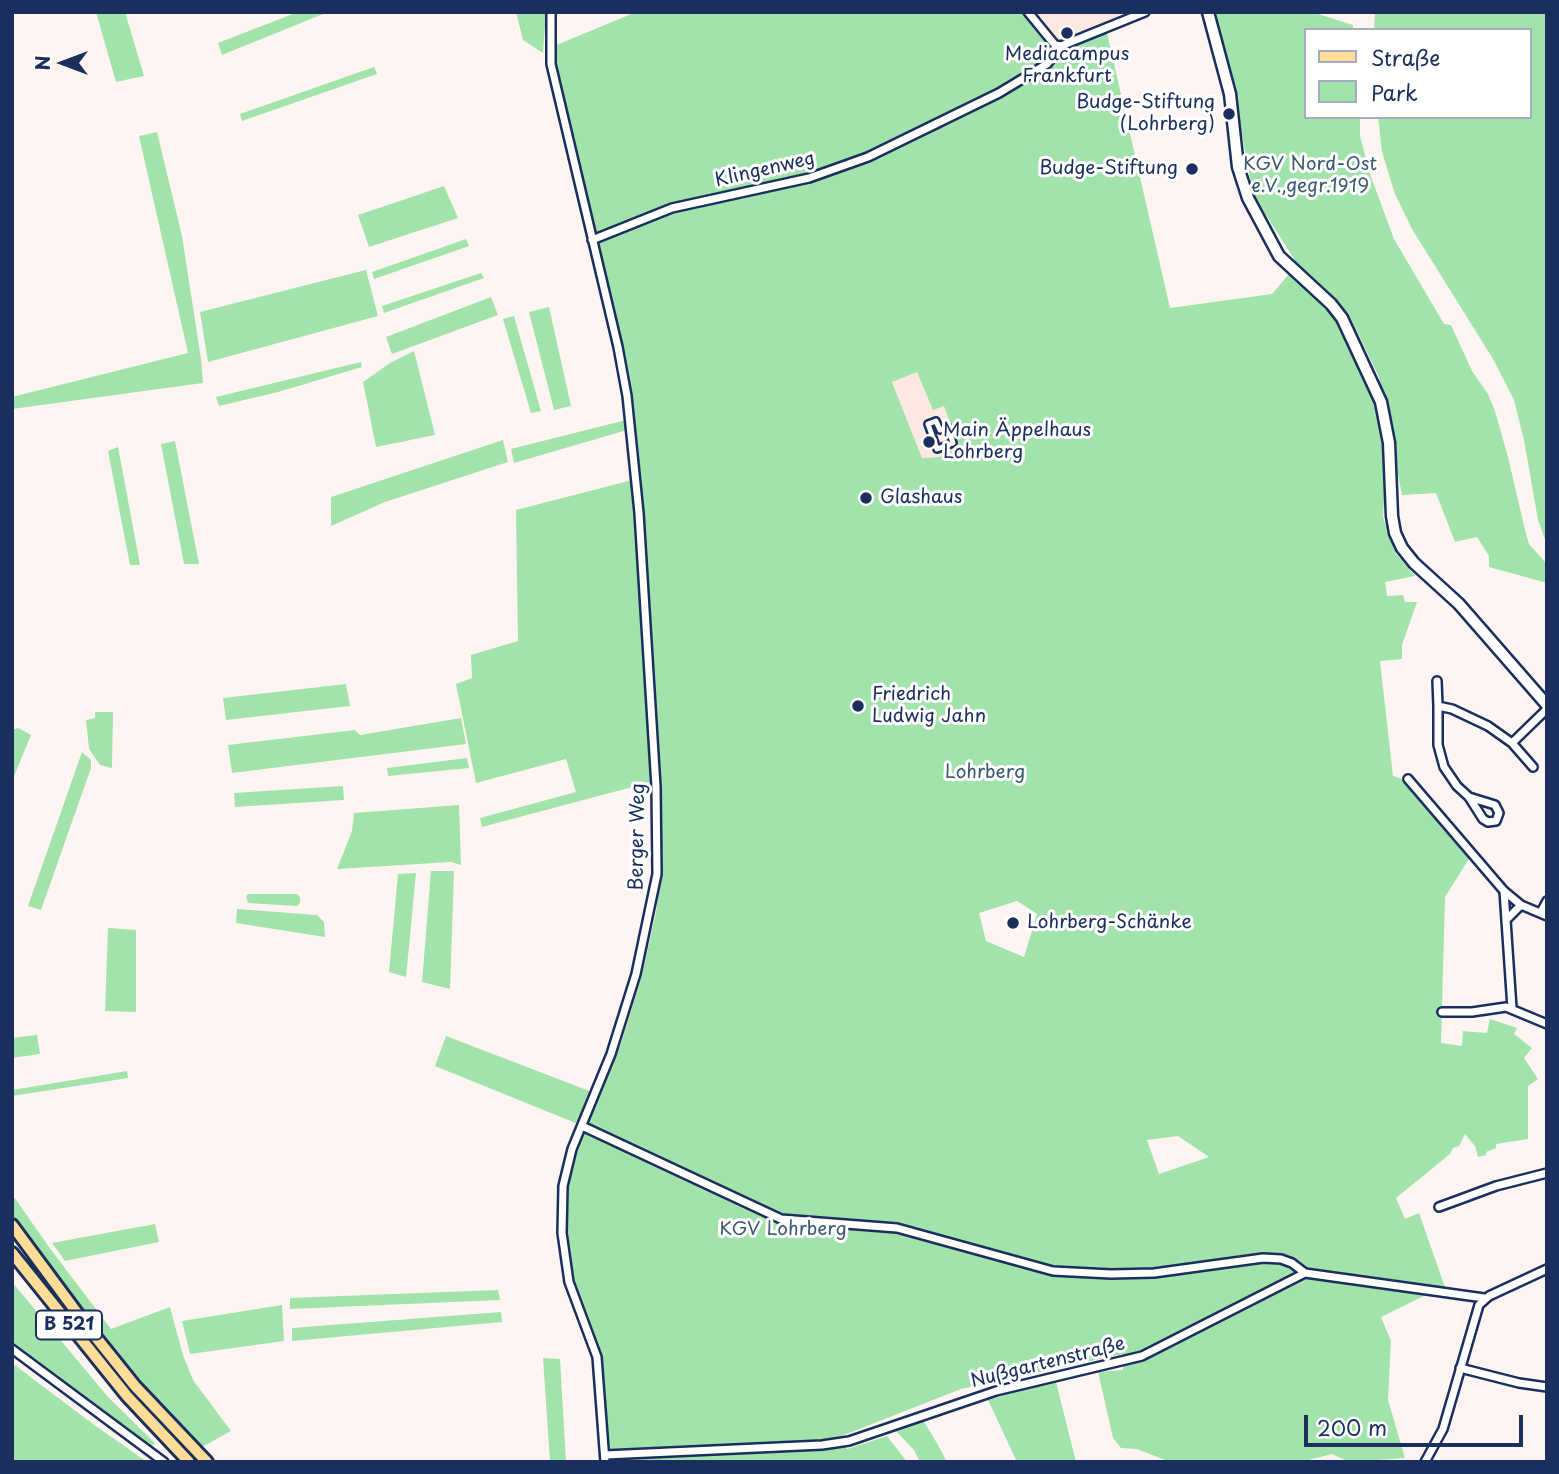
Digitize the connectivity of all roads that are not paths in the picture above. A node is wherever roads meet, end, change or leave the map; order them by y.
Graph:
1 (551, 12) edge
2 (1028, 12) edge
3 (1145, 12) edge
4 (1208, 12) edge
5 (1061, 46) junction
6 (592, 240) junction
7 (953, 443) joint
8 (1437, 681) dead end
9 (1546, 704) edge
10 (1437, 706) junction
11 (1512, 743) junction
12 (1533, 767) dead end
13 (1408, 779) dead end
14 (1469, 797) dead end
15 (1504, 891) junction
16 (1547, 901) edge
17 (1521, 905) junction
18 (1544, 914) edge
19 (1506, 920) junction
20 (1512, 1008) junction
21 (1442, 1013) dead end
22 (1547, 1024) edge
23 (582, 1126) junction
24 (1547, 1173) edge
25 (1439, 1206) dead end
26 (12, 1225) edge
27 (12, 1253) edge
28 (1547, 1269) edge
29 (1305, 1273) junction
30 (1484, 1298) junction
31 (12, 1349) edge
32 (1460, 1368) junction
33 (1547, 1387) edge
34 (605, 1459) edge
35 (164, 1462) edge
36 (189, 1462) edge
37 (207, 1462) edge
38 (1425, 1462) edge

1 - 6 street
2 - 5 street
3 - 5 street, Klingenweg
4 - 9 main road
5 - 6 street, Klingenweg
6 - 23 street, Berger Weg
7 - 7 street
8 - 10 street
9 - 11 street
10 - 11 street
10 - 14 street
11 - 12 street
13 - 15 street
15 - 17 street
15 - 19 street
16 - 18 street
17 - 18 street
17 - 19 street
19 - 20 street
20 - 21 street
20 - 22 street
23 - 29 street
23 - 34 street, Berger Weg
24 - 25 street
26 - 37 main road, B 521
27 - 36 main road, B 521
28 - 30 street
29 - 30 street
29 - 34 street, Nußgartenstraße
30 - 32 street
31 - 35 street
32 - 33 street
32 - 38 street

